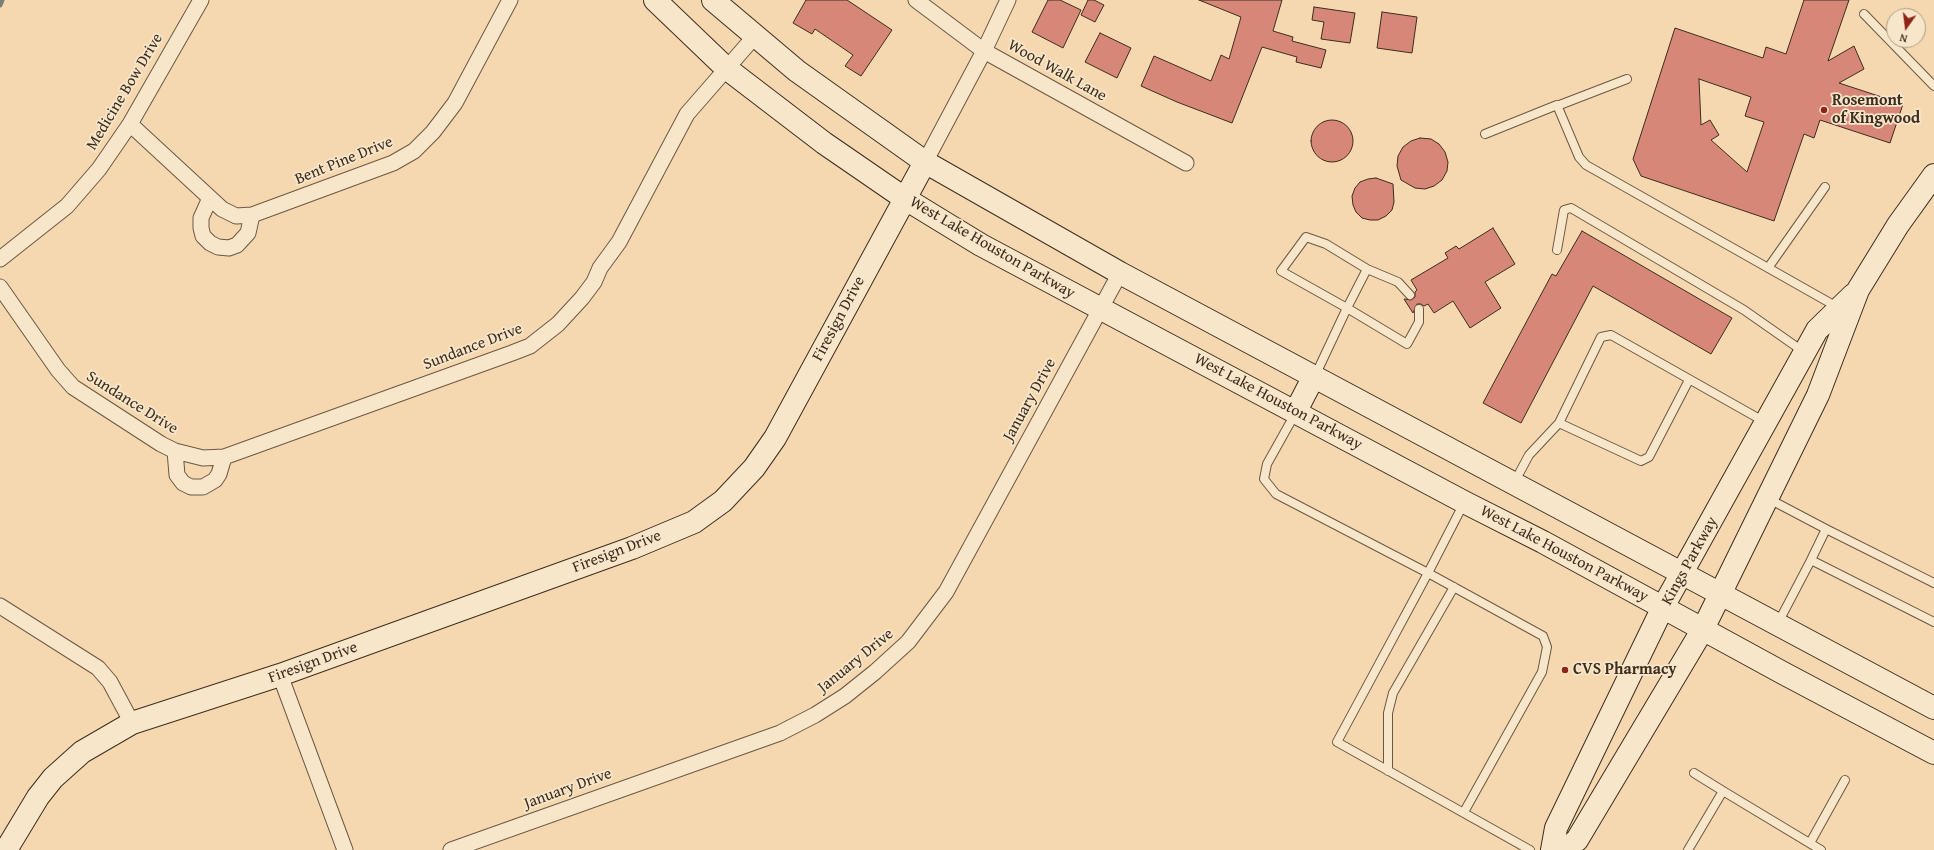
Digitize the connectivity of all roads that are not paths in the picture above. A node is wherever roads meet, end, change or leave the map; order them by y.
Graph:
1 (201, 0) edge
2 (510, 0) edge
3 (655, 0) edge
4 (714, 0) edge
5 (916, 0) edge
6 (1008, 0) edge
7 (1864, 14) dead end
8 (755, 36) junction
9 (984, 51) junction
10 (726, 68) junction
11 (1627, 79) dead end
12 (1934, 86) edge
13 (1557, 106) junction
14 (130, 124) junction
15 (1485, 134) dead end
16 (925, 162) junction
17 (1186, 163) dead end
18 (1934, 175) edge
19 (1825, 187) dead end
20 (210, 198) junction
21 (904, 198) junction
22 (252, 215) junction
23 (1557, 250) dead end
24 (0, 259) edge
25 (1768, 268) junction
26 (1367, 269) junction
27 (1120, 273) junction
28 (0, 287) edge
29 (1858, 290) junction
30 (1410, 295) dead end
31 (1347, 308) junction
32 (1839, 308) junction
33 (1100, 309) junction
34 (1419, 309) dead end
35 (1804, 352) junction
36 (1314, 376) junction
37 (1689, 380) junction
38 (1296, 411) junction
39 (1766, 422) junction
40 (1559, 423) junction
41 (176, 451) junction
42 (224, 457) junction
43 (1514, 483) junction
44 (1768, 498) junction
45 (1464, 502) junction
46 (1826, 529) junction
47 (1811, 560) junction
48 (1428, 573) junction
49 (1683, 574) junction
50 (1934, 583) edge
51 (1454, 587) junction
52 (1722, 594) junction
53 (0, 606) edge
54 (1663, 607) junction
55 (1934, 622) edge
56 (1778, 624) junction
57 (1703, 629) junction
58 (280, 675) junction
59 (1933, 706) edge
60 (132, 723) junction
61 (1934, 753) edge
62 (1388, 771) junction
63 (1694, 773) dead end
64 (1845, 780) dead end
65 (1723, 791) junction
66 (1464, 812) junction
67 (1810, 843) junction
68 (6, 850) edge
69 (345, 850) edge
70 (451, 850) edge
71 (1530, 850) edge
72 (1552, 850) edge
73 (1565, 850) edge
74 (1688, 850) edge
75 (1821, 850) edge

1 - 14 street, Medicine Bow Drive
2 - 22 street, Bent Pine Drive
3 - 10 main road, West Lake Houston Parkway
4 - 8 main road
5 - 9 street, Wood Walk Lane
6 - 9 street, Firesign Drive
7 - 12 lane
8 - 10 street, Sundance Drive
8 - 16 main road
9 - 16 street, Firesign Drive
9 - 17 street, Wood Walk Lane
10 - 21 main road, West Lake Houston Parkway
10 - 42 street, Sundance Drive
11 - 13 lane
13 - 15 lane
13 - 25 lane
14 - 20 street, Bent Pine Drive
14 - 24 street, Medicine Bow Drive
16 - 21 main road, Firesign Drive
16 - 27 main road
18 - 29 main road, Kings Parkway
19 - 25 lane
20 - 22 street, Bent Pine Drive
20 - 22 street
21 - 33 main road, West Lake Houston Parkway
21 - 58 main road, Firesign Drive
23 - 35 lane
25 - 32 lane
26 - 30 lane
26 - 31 lane
26 - 31 lane
27 - 33 street, January Drive
27 - 36 main road
28 - 41 street, Sundance Drive
29 - 32 main road, Kings Parkway
29 - 44 main road, Kings Parkway
31 - 34 lane
31 - 36 lane
32 - 35 main road, Kings Parkway
33 - 38 main road, West Lake Houston Parkway
33 - 70 street, January Drive
35 - 39 main road, Kings Parkway
36 - 38 main road
36 - 43 main road
37 - 39 lane
37 - 40 lane
37 - 40 lane
38 - 45 main road, West Lake Houston Parkway
38 - 48 lane
39 - 49 main road, Kings Parkway
40 - 43 lane
41 - 42 street, Sundance Drive
41 - 42 street, Sundance Drive
43 - 49 main road
44 - 46 lane
44 - 52 main road, Kings Parkway
45 - 48 lane
45 - 54 main road, West Lake Houston Parkway
46 - 47 lane
46 - 50 lane
47 - 55 lane
47 - 56 lane
48 - 51 lane
48 - 62 lane
49 - 52 main road
49 - 54 main road, Kings Parkway
51 - 62 lane
51 - 66 lane
52 - 56 main road
52 - 57 main road, Kings Parkway
53 - 60 street
54 - 57 main road, West Lake Houston Parkway
54 - 72 main road, Kings Parkway
56 - 59 main road
57 - 61 main road, West Lake Houston Parkway
57 - 73 main road, Kings Parkway
58 - 60 main road, Firesign Drive
58 - 69 street
60 - 68 main road, Firesign Drive
62 - 66 lane
63 - 65 lane
64 - 67 lane
65 - 67 lane
65 - 74 lane
66 - 71 lane
67 - 75 lane

